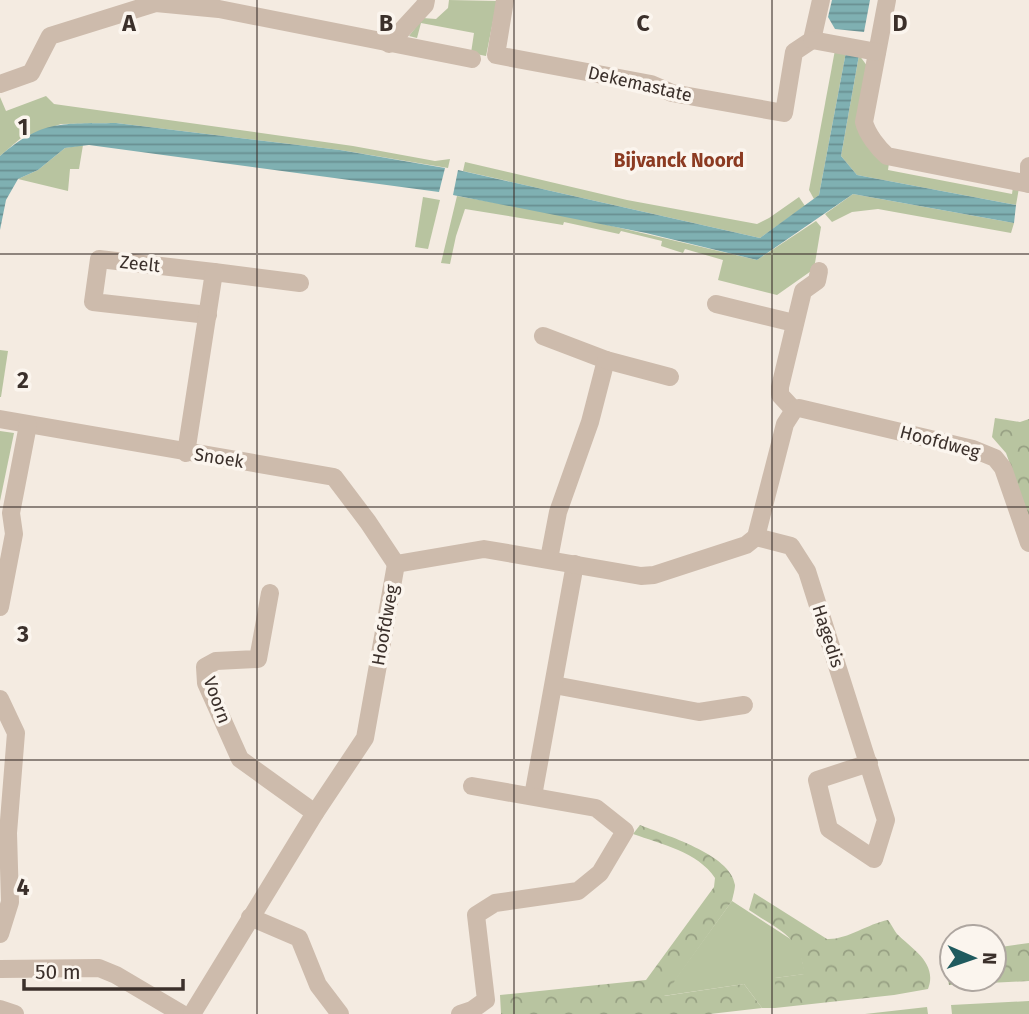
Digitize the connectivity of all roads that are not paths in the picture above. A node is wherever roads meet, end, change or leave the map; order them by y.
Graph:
1 (426, 0) edge
2 (505, 0) edge
3 (821, 0) edge
4 (887, 0) edge
5 (219, 4) edge
6 (813, 40) junction
7 (388, 44) junction
8 (869, 51) junction
9 (472, 59) dead end
10 (0, 84) edge
11 (1029, 166) edge
12 (1029, 184) edge
13 (819, 271) dead end
14 (214, 272) junction
15 (300, 283) dead end
16 (716, 304) dead end
17 (208, 315) junction
18 (794, 323) junction
19 (543, 336) dead end
20 (607, 360) junction
21 (670, 377) dead end
22 (794, 410) junction
23 (0, 419) edge
24 (28, 425) junction
25 (186, 453) junction
26 (756, 537) junction
27 (1029, 543) edge
28 (550, 559) junction
29 (396, 564) junction
30 (575, 564) junction
31 (270, 593) dead end
32 (0, 607) edge
33 (554, 685) junction
34 (0, 699) edge
35 (744, 705) dead end
36 (869, 763) junction
37 (472, 786) dead end
38 (533, 796) junction
39 (316, 813) junction
40 (250, 918) junction
41 (0, 934) edge
42 (0, 969) edge
43 (0, 1009) edge
44 (15, 1014) edge
45 (182, 1014) edge
46 (192, 1014) edge
47 (341, 1014) edge
48 (460, 1014) edge

1 - 7 street
2 - 6 street, Dekemastate
3 - 6 street
4 - 8 street
5 - 7 street
5 - 10 street
6 - 8 street
7 - 9 street
8 - 12 street
11 - 12 street
13 - 18 street
14 - 15 street, Zeelt
14 - 17 street
14 - 17 street, Zeelt
16 - 18 street
17 - 25 street
18 - 22 street
19 - 20 street
20 - 21 street
20 - 28 street
22 - 26 street
22 - 27 street, Hoofdweg
23 - 24 street, Snoek
24 - 25 street, Snoek
24 - 32 street
25 - 29 street, Snoek
26 - 30 street, Hoofdweg
26 - 36 street, Hagedis
28 - 29 street, Hoofdweg
28 - 30 street, Hoofdweg
29 - 39 street, Hoofdweg
30 - 33 street
31 - 39 street, Voorn
33 - 35 street
33 - 38 street
34 - 41 street
36 - 36 street, Hagedis
37 - 38 street
38 - 48 street
39 - 40 street, Hoofdweg
40 - 46 street, Hoofdweg
40 - 47 street
42 - 45 street
43 - 44 street

